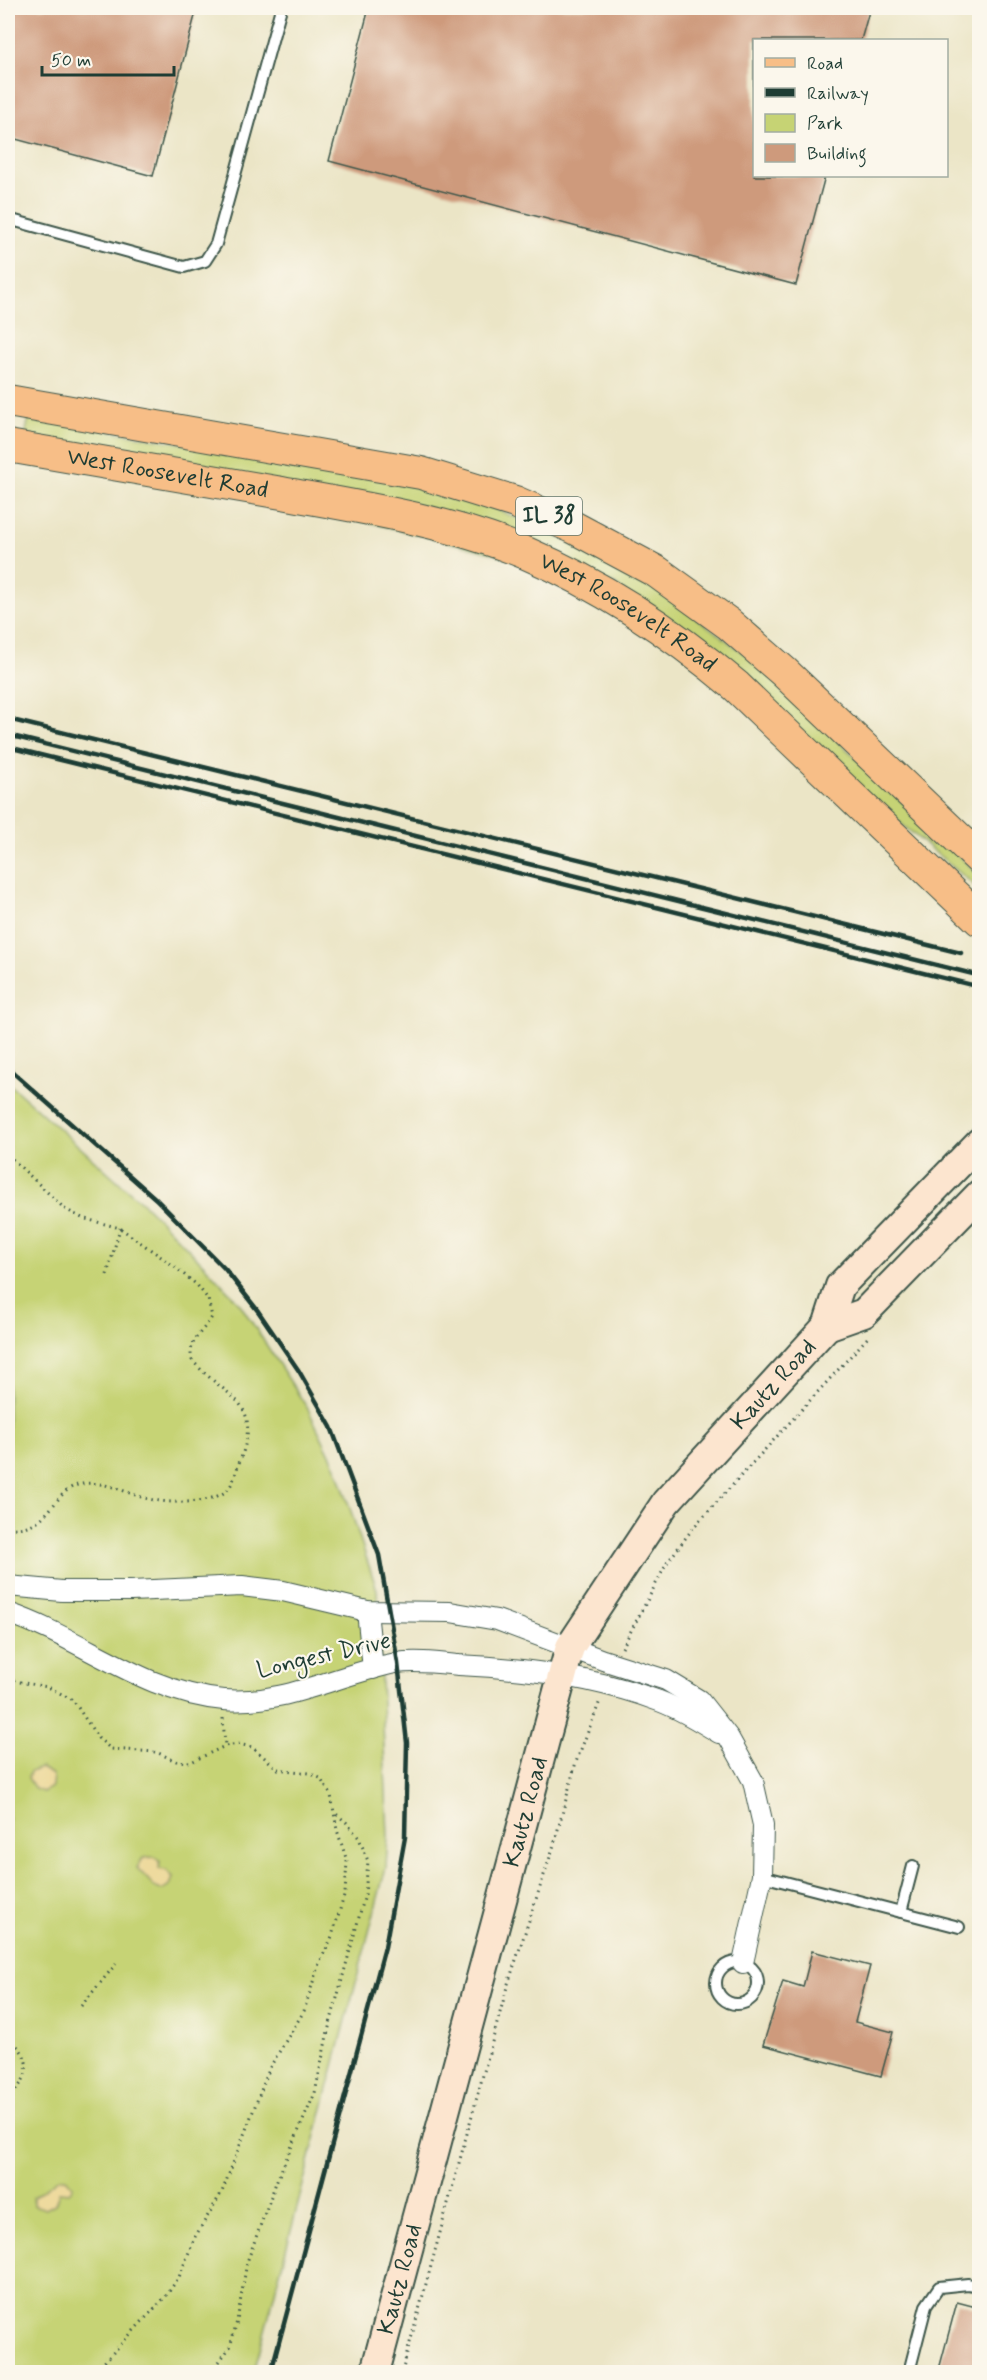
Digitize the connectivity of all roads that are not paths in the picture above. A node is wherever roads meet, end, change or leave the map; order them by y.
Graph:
1 (280, 8) edge
2 (8, 219) edge
3 (8, 401) edge
4 (8, 446) edge
5 (980, 859) edge
6 (980, 920) edge
7 (980, 1142) edge
8 (980, 1194) edge
9 (827, 1326) junction
10 (8, 1586) edge
11 (367, 1611) junction
12 (8, 1613) edge
13 (570, 1647) junction
14 (373, 1670) junction
15 (562, 1677) junction
16 (729, 1738) junction
17 (913, 1866) dead end
18 (762, 1876) junction
19 (901, 1912) junction
20 (959, 1927) dead end
21 (743, 1963) dead end
22 (980, 2287) edge
23 (375, 2373) edge
24 (909, 2373) edge

1 - 2 lane
3 - 5 main road, West Roosevelt Road / IL 38
4 - 6 main road, West Roosevelt Road / IL 38
7 - 9 street, Kautz Road
8 - 9 street, Kautz Road
9 - 13 street, Kautz Road
10 - 11 street, Longest Drive
11 - 13 street, Longest Drive
11 - 14 street
12 - 14 street, Longest Drive
13 - 15 street, Kautz Road
13 - 16 street, Longest Drive
14 - 15 street, Longest Drive
15 - 16 street, Longest Drive
15 - 23 street, Kautz Road
16 - 18 street, Longest Drive
17 - 19 lane
18 - 19 lane
18 - 21 street, Longest Drive
19 - 20 lane
22 - 24 lane

